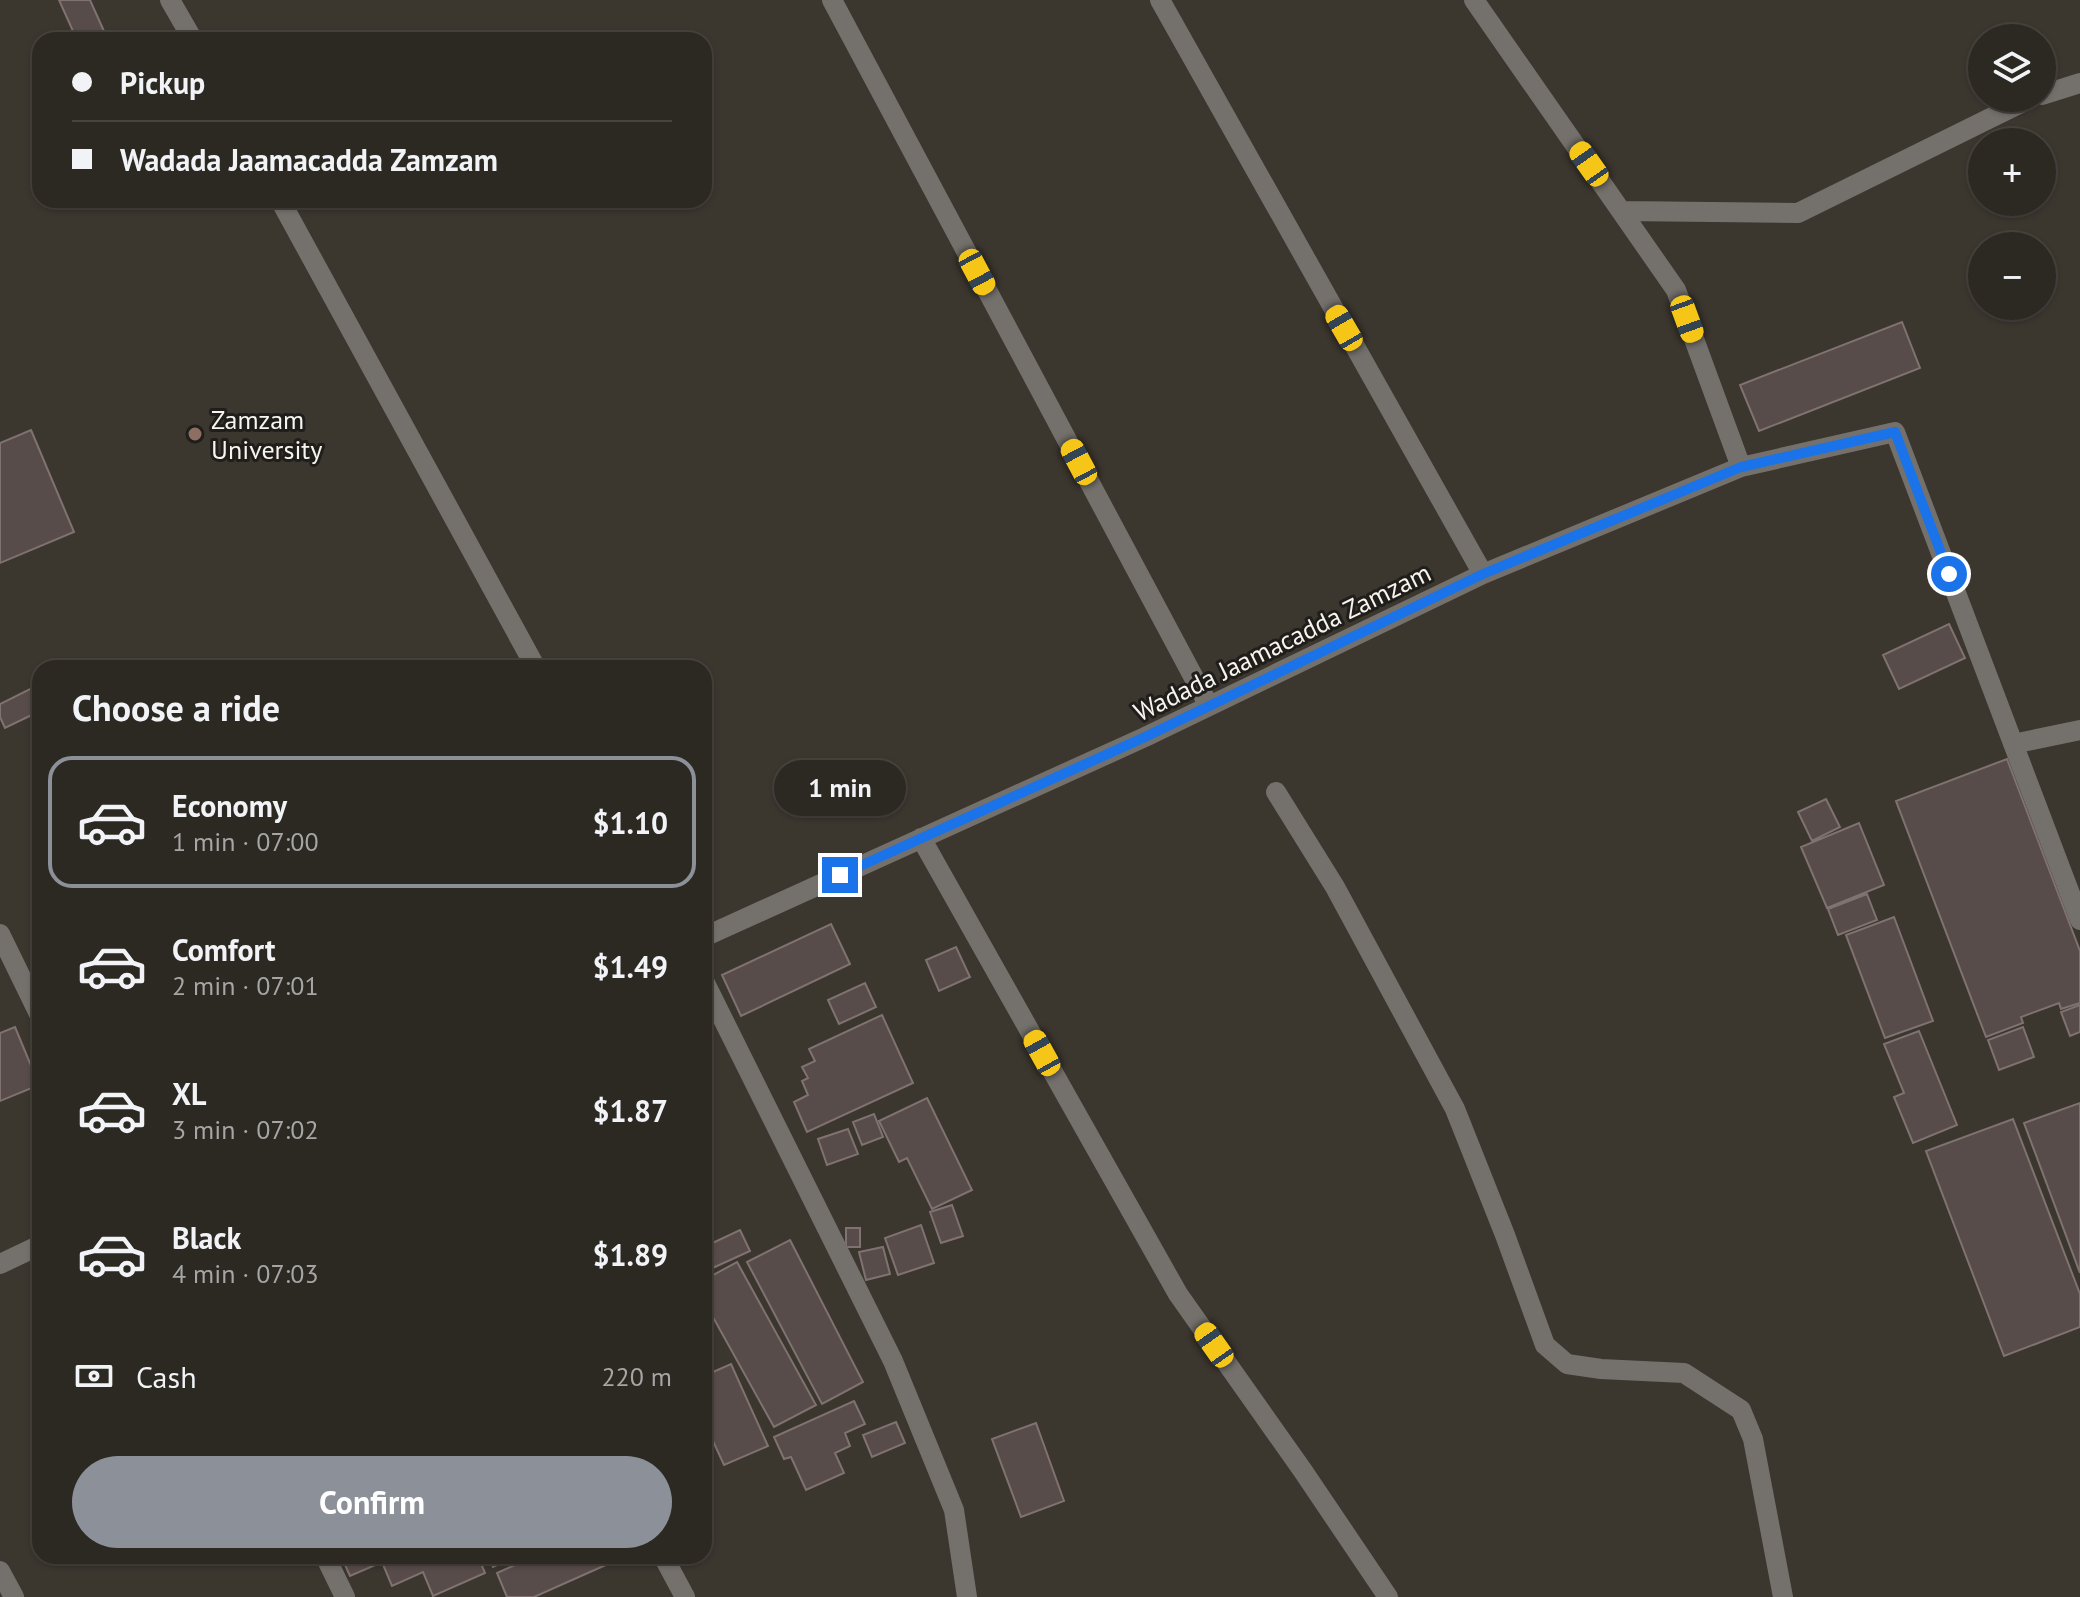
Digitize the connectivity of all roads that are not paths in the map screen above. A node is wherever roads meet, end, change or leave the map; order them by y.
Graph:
1 (170, 0) edge
2 (832, 0) edge
3 (1160, 0) edge
4 (1474, 0) edge
5 (188, 32) edge
6 (2080, 83) edge
7 (2056, 91) edge
8 (2003, 112) edge
9 (284, 208) edge
10 (1621, 211) junction
11 (1741, 467) junction
12 (1483, 574) junction
13 (532, 660) edge
14 (1209, 706) junction
15 (2080, 730) edge
16 (2013, 744) junction
17 (1276, 792) dead end
18 (921, 838) junction
19 (2080, 920) edge
20 (712, 933) edge
21 (0, 934) edge
22 (712, 997) edge
23 (32, 1000) edge
24 (32, 1249) edge
25 (0, 1264) edge
26 (329, 1564) edge
27 (667, 1564) edge
28 (0, 1571) edge
29 (14, 1597) edge
30 (345, 1597) edge
31 (685, 1597) edge
32 (967, 1597) edge
33 (1388, 1597) edge
34 (1783, 1597) edge

1 - 5 street
2 - 14 street
3 - 12 street
4 - 10 street
6 - 7 street
8 - 10 street
9 - 13 street
10 - 11 street
11 - 12 street, Wadada Jaamacadda Zamzam
11 - 16 street, Wadada Jaamacadda Zamzam
12 - 14 street, Wadada Jaamacadda Zamzam
14 - 18 street, Wadada Jaamacadda Zamzam
15 - 16 street
16 - 19 street
17 - 34 street
18 - 20 street, Wadada Jaamacadda Zamzam
18 - 33 street
21 - 23 street
22 - 32 street
24 - 25 street
26 - 30 street
27 - 31 street
28 - 29 street

